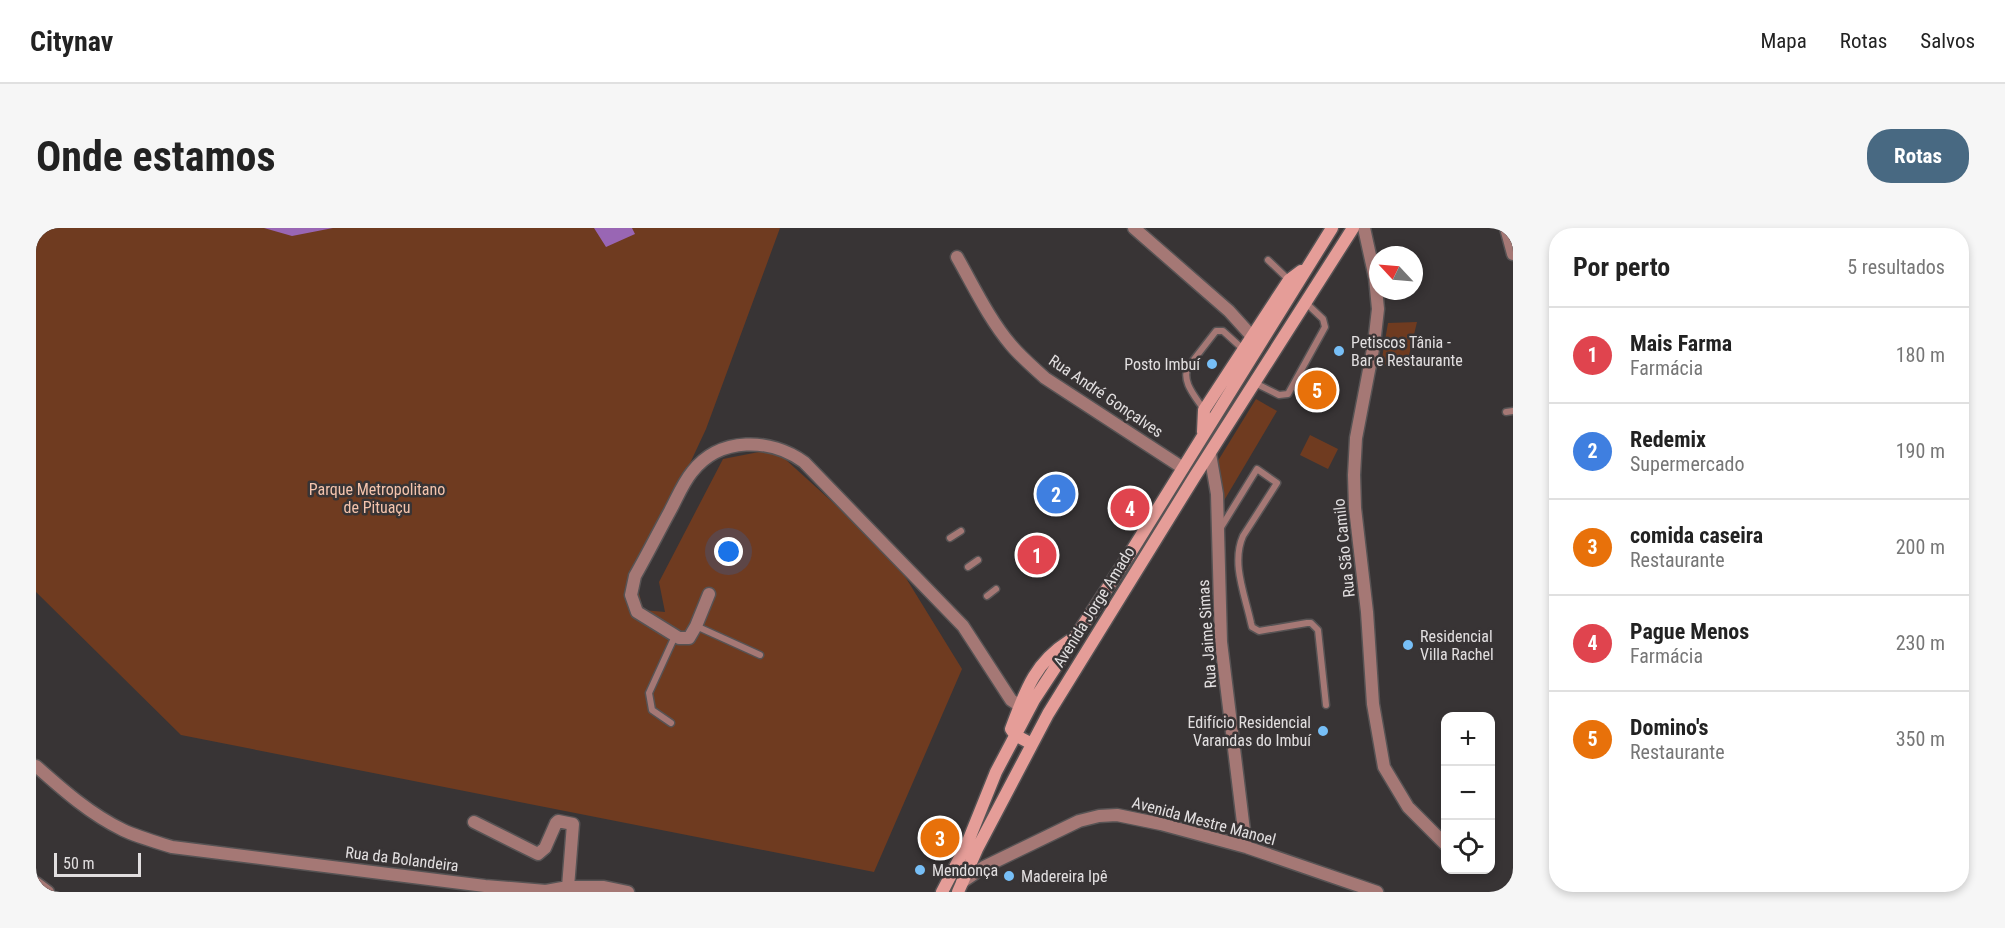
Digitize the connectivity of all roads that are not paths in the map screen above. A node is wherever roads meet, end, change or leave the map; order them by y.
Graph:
1 (1134, 228) edge
2 (1332, 228) edge
3 (1353, 228) edge
4 (1364, 228) edge
5 (1506, 228) edge
6 (1513, 254) edge
7 (957, 257) dead end
8 (1268, 260) dead end
9 (1306, 268) junction
10 (1320, 278) junction
11 (1289, 280) junction
12 (1305, 302) junction
13 (1257, 341) junction
14 (1244, 350) junction
15 (1254, 382) junction
16 (1204, 410) junction
17 (1202, 435) junction
18 (1210, 454) junction
19 (1183, 468) junction
20 (961, 531) dead end
21 (1218, 532) junction
22 (950, 538) dead end
23 (978, 560) dead end
24 (968, 567) dead end
25 (996, 589) dead end
26 (709, 594) dead end
27 (987, 596) dead end
28 (696, 626) junction
29 (675, 636) junction
30 (1073, 639) junction
31 (760, 655) dead end
32 (1015, 703) junction
33 (1326, 705) dead end
34 (672, 723) dead end
35 (1015, 735) junction
36 (1032, 744) junction
37 (36, 766) edge
38 (474, 822) dead end
39 (1441, 839) edge
40 (972, 846) junction
41 (1246, 847) junction
42 (36, 880) edge
43 (568, 887) junction
44 (960, 887) edge
45 (48, 892) edge
46 (627, 892) edge
47 (942, 892) edge
48 (1377, 892) edge

1 - 13 street
2 - 9 main road, Avenida Jorge Amado
3 - 10 main road, Avenida Jorge Amado
4 - 39 street, Rua São Camilo
5 - 6 street
7 - 19 street, Rua André Gonçalves
8 - 11 lane
9 - 10 main road
9 - 11 main road
9 - 13 main road, Avenida Jorge Amado
10 - 12 main road, Avenida Jorge Amado
11 - 13 main road
12 - 15 main road, Avenida Jorge Amado
12 - 15 lane
13 - 14 main road
13 - 17 main road, Avenida Jorge Amado
14 - 16 main road
14 - 16 lane
15 - 18 main road, Avenida Jorge Amado
16 - 17 main road
17 - 19 main road, Avenida Jorge Amado
18 - 21 street, Rua Jaime Simas
18 - 36 main road, Avenida Jorge Amado
19 - 30 main road, Avenida Jorge Amado
20 - 22 lane
21 - 33 lane
21 - 41 street, Rua Jaime Simas
23 - 24 lane
25 - 27 lane
26 - 28 street
28 - 29 street
28 - 31 lane
29 - 32 street
29 - 34 lane
30 - 32 main road
30 - 35 main road, Avenida Jorge Amado
32 - 35 main road
35 - 36 main road
35 - 40 main road, Avenida Jorge Amado
36 - 40 main road, Avenida Jorge Amado
37 - 43 street, Rua da Bolandeira
38 - 43 street
40 - 44 main road, Avenida Jorge Amado
40 - 47 main road, Avenida Jorge Amado
41 - 44 street, Avenida Mestre Manoel
41 - 48 street, Avenida Mestre Manoel
42 - 45 street
43 - 46 street, Rua da Bolandeira

